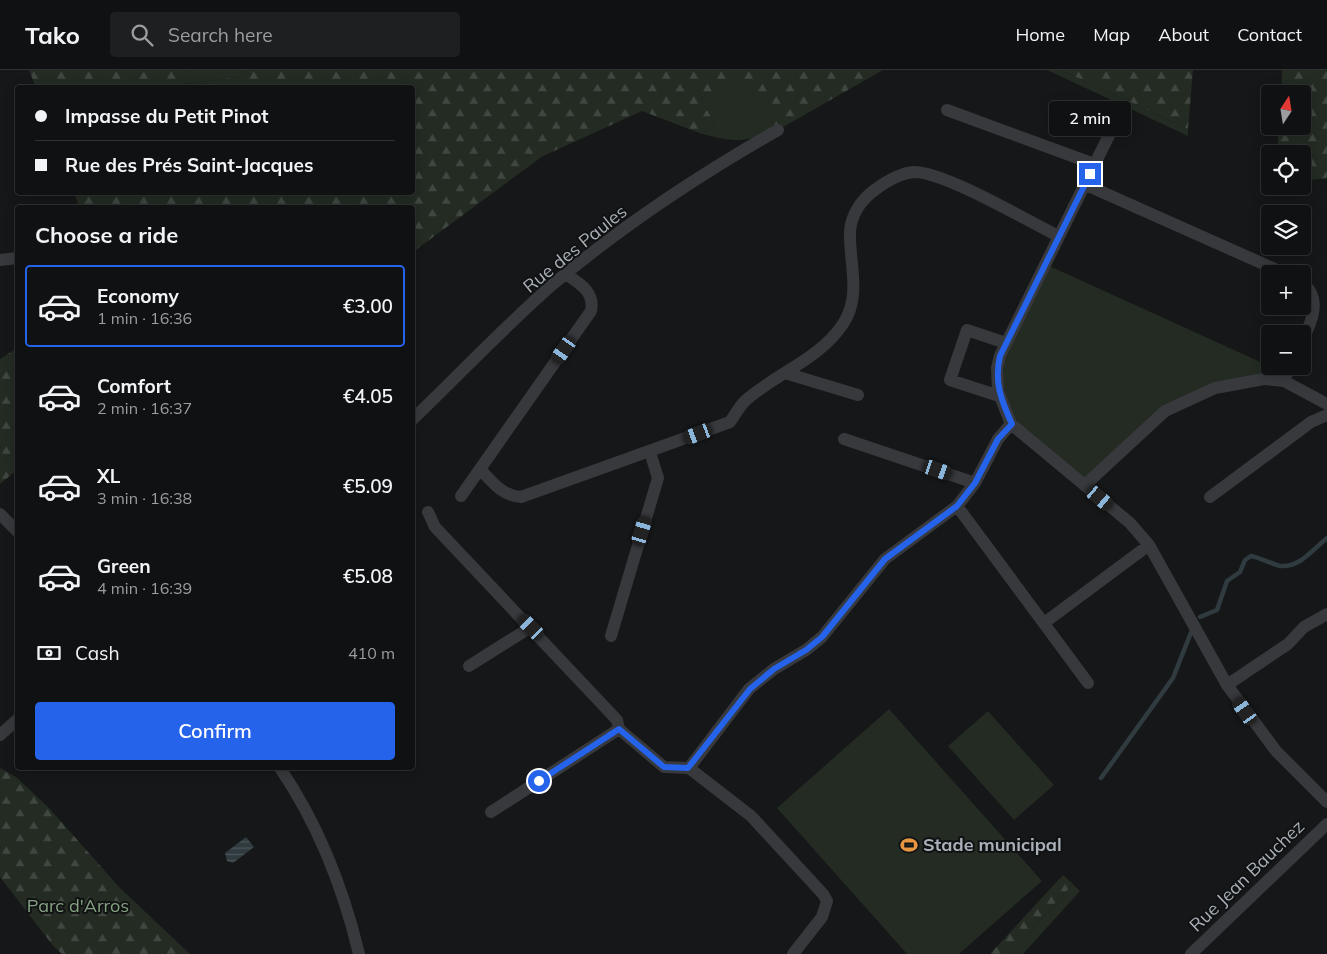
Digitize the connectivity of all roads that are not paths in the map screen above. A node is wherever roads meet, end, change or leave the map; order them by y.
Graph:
1 (1123, 107) dead end
2 (947, 110) dead end
3 (778, 130) dead end
4 (1094, 164) junction
5 (1084, 184) junction
6 (1058, 236) junction
7 (15, 258) edge
8 (0, 260) edge
9 (1266, 265) edge
10 (566, 274) junction
11 (1311, 294) edge
12 (1310, 325) edge
13 (1006, 342) junction
14 (785, 373) junction
15 (1287, 375) edge
16 (1284, 382) junction
17 (858, 395) dead end
18 (999, 396) junction
19 (1327, 404) edge
20 (1327, 415) edge
21 (415, 417) edge
22 (1012, 424) junction
23 (844, 439) dead end
24 (650, 452) junction
25 (481, 470) junction
26 (975, 483) junction
27 (1086, 485) junction
28 (461, 496) dead end
29 (1210, 497) dead end
30 (957, 506) junction
31 (428, 512) dead end
32 (0, 514) edge
33 (15, 529) edge
34 (1149, 545) junction
35 (1327, 614) edge
36 (1044, 623) junction
37 (531, 627) junction
38 (611, 636) dead end
39 (469, 666) dead end
40 (1088, 683) dead end
41 (1227, 685) junction
42 (15, 722) edge
43 (619, 729) junction
44 (0, 735) edge
45 (688, 768) junction
46 (281, 770) edge
47 (1327, 802) edge
48 (491, 812) dead end
49 (1327, 824) edge
50 (359, 954) edge
51 (793, 954) edge
52 (1191, 954) edge

1 - 4 street
2 - 4 street
3 - 10 street, Rue des Paules
4 - 5 street
5 - 6 street
5 - 9 street
6 - 13 street
6 - 14 street
7 - 8 street
10 - 21 street, Rue des Paules
10 - 25 street
11 - 12 street
13 - 18 street
13 - 18 street
14 - 17 street
14 - 24 street
15 - 16 street
16 - 19 street
16 - 27 street
18 - 22 street
20 - 29 street
22 - 26 street
22 - 27 street
23 - 26 street
24 - 25 street
24 - 38 street
25 - 28 street
26 - 30 street
27 - 34 street
30 - 36 street
30 - 45 street
31 - 37 street
32 - 33 street
34 - 36 street
34 - 41 street
35 - 41 street
36 - 40 street
37 - 39 street
37 - 43 street
41 - 47 street
42 - 44 street
43 - 45 street
43 - 48 street
45 - 51 street
46 - 50 street
49 - 52 street, Rue Jean Bauchez

